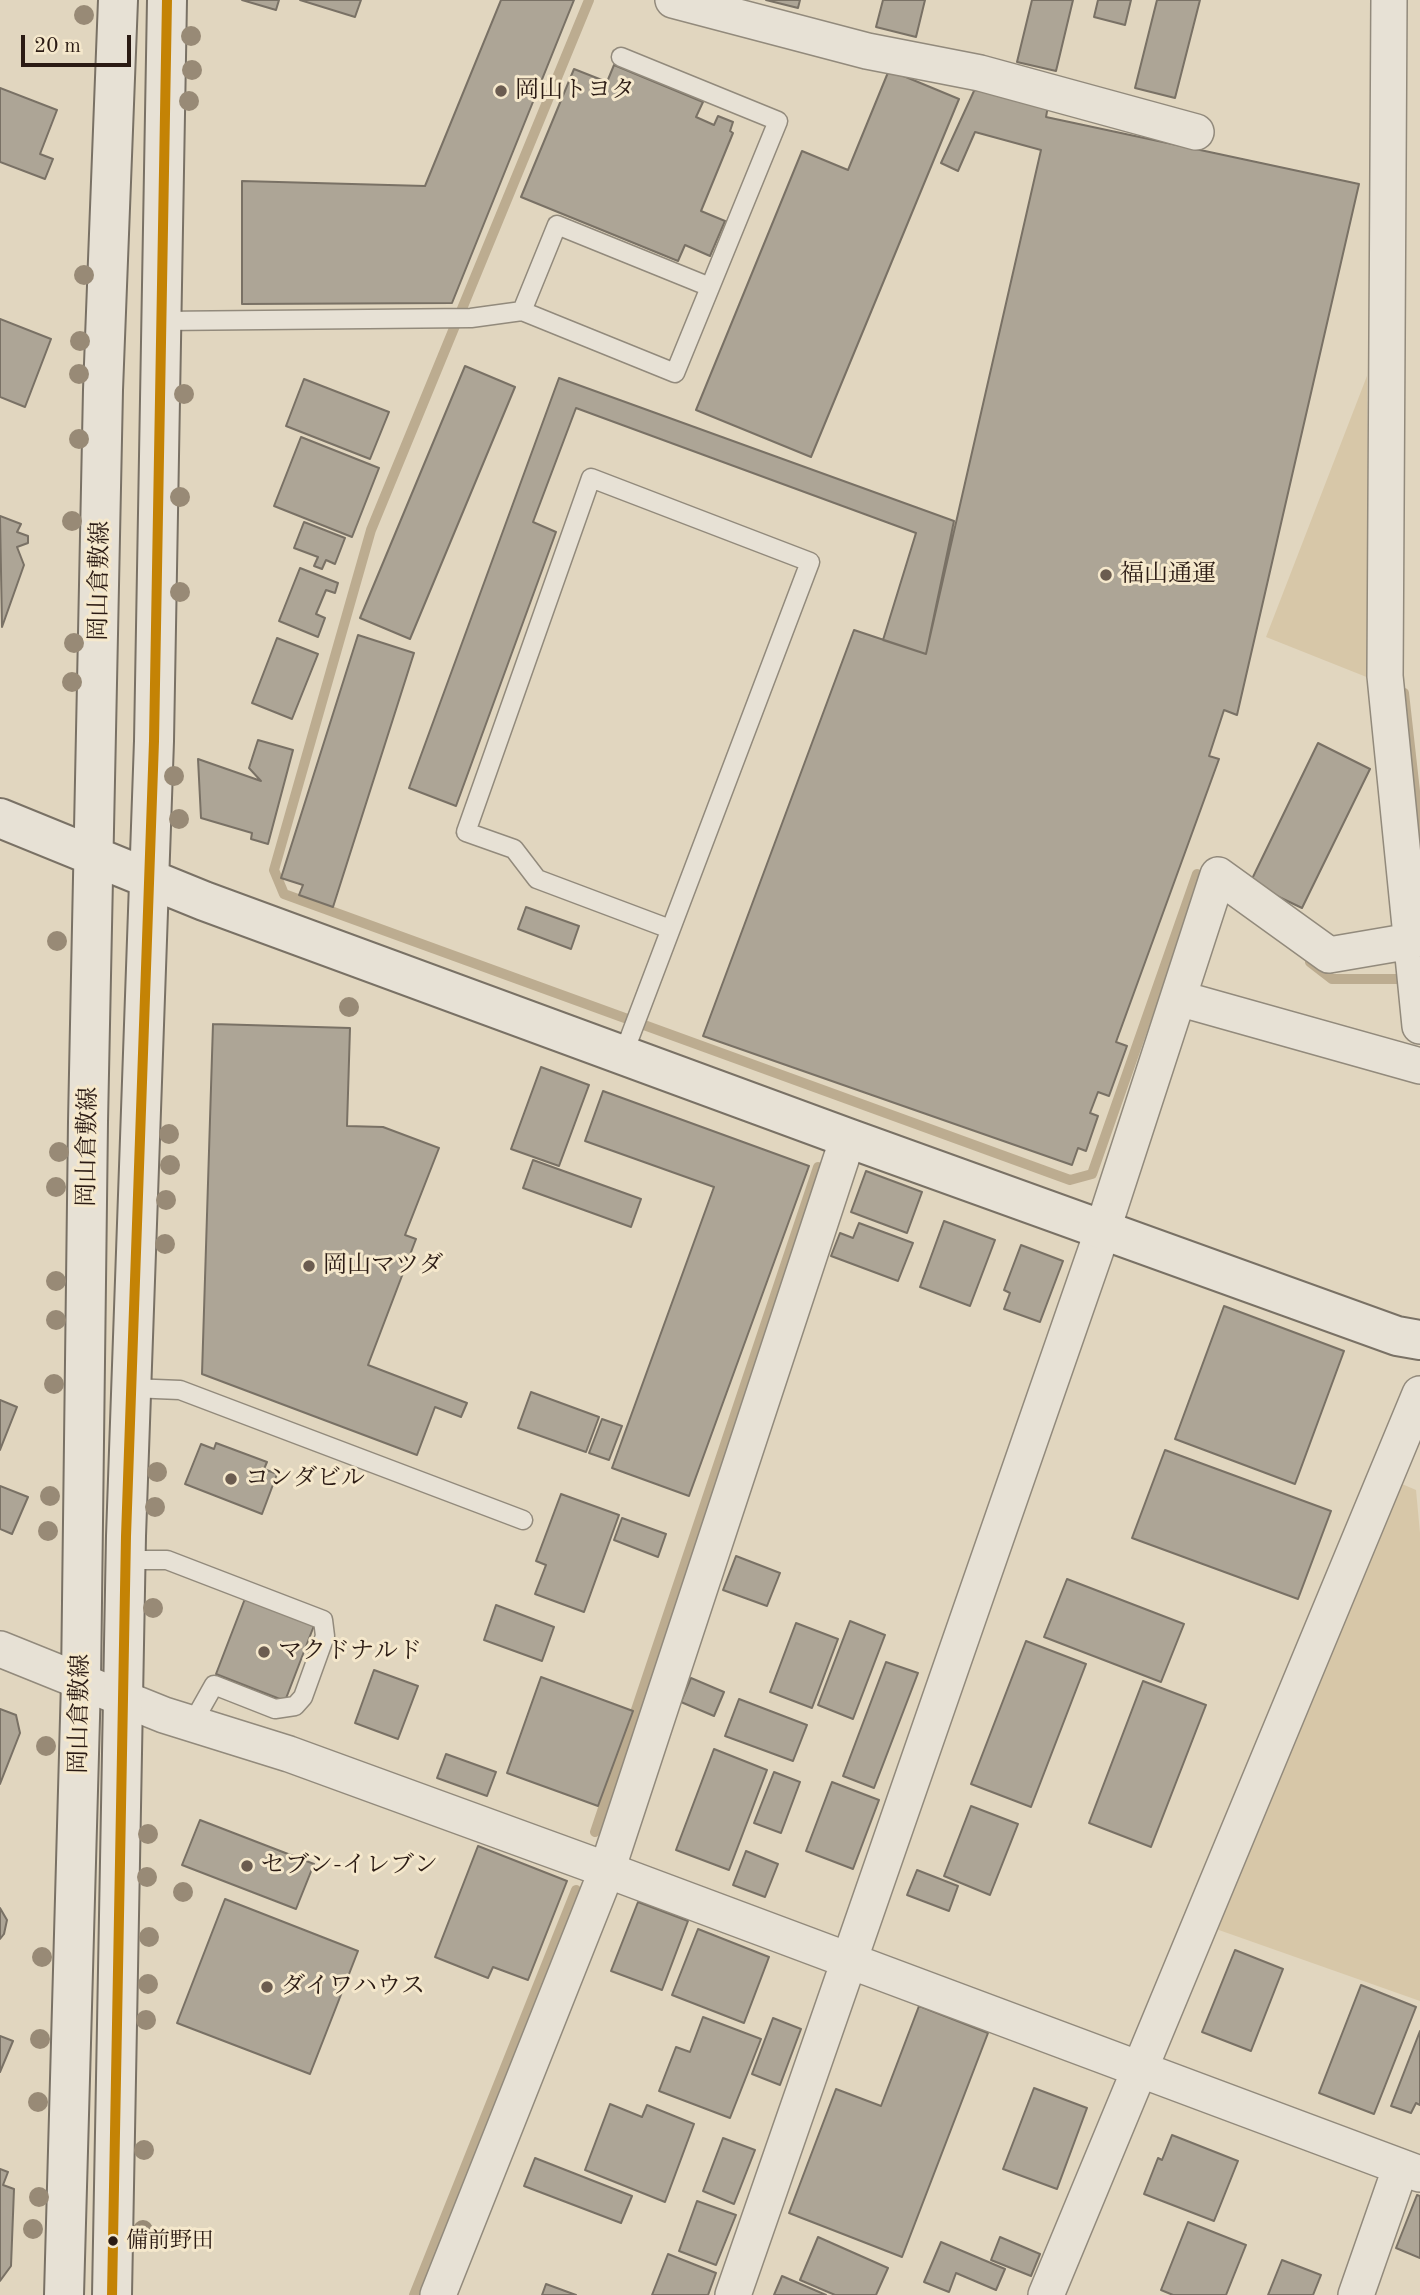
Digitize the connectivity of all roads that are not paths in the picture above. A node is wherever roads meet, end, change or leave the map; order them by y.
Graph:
1 (118, 0) edge
2 (167, 0) edge
3 (673, 0) edge
4 (1389, 0) edge
5 (621, 57) dead end
6 (1196, 132) dead end
7 (710, 287) junction
8 (522, 311) junction
9 (161, 321) junction
10 (0, 818) edge
11 (94, 855) junction
12 (149, 877) junction
13 (670, 929) junction
14 (1411, 941) junction
15 (1178, 998) junction
16 (1420, 1026) edge
17 (627, 1042) junction
18 (1420, 1066) edge
19 (848, 1138) junction
20 (1102, 1229) junction
21 (1420, 1340) edge
22 (131, 1388) junction
23 (1420, 1394) edge
24 (1410, 1455) edge
25 (523, 1520) dead end
26 (126, 1560) junction
27 (0, 1649) edge
28 (81, 1682) junction
29 (124, 1698) junction
30 (192, 1724) junction
31 (607, 1870) junction
32 (847, 1961) junction
33 (1141, 2068) junction
34 (1410, 2171) edge
35 (64, 2295) edge
36 (112, 2295) edge
37 (438, 2295) edge
38 (733, 2295) edge
39 (1046, 2295) edge
40 (1356, 2295) edge

1 - 11 main road, 岡山倉敷線
2 - 9 main road, 岡山倉敷線
3 - 6 street
4 - 14 street
5 - 7 lane
7 - 8 lane
7 - 8 lane
8 - 9 lane
9 - 12 main road, 岡山倉敷線
10 - 11 main road
11 - 12 main road
11 - 28 main road, 岡山倉敷線
12 - 17 main road
12 - 22 main road, 岡山倉敷線
13 - 13 lane
13 - 17 lane
14 - 15 street
14 - 16 street
15 - 18 street
15 - 20 street
17 - 19 main road
19 - 20 main road
19 - 31 street
20 - 21 main road
20 - 32 street
22 - 25 lane
22 - 26 main road, 岡山倉敷線
23 - 24 street
24 - 33 street
26 - 29 main road, 岡山倉敷線
26 - 30 lane
27 - 28 street
28 - 29 street
28 - 35 main road, 岡山倉敷線
29 - 30 street
29 - 36 main road, 岡山倉敷線
30 - 31 street
31 - 32 street
31 - 37 street
32 - 33 street
32 - 38 street
33 - 34 street
33 - 39 street
34 - 40 street

